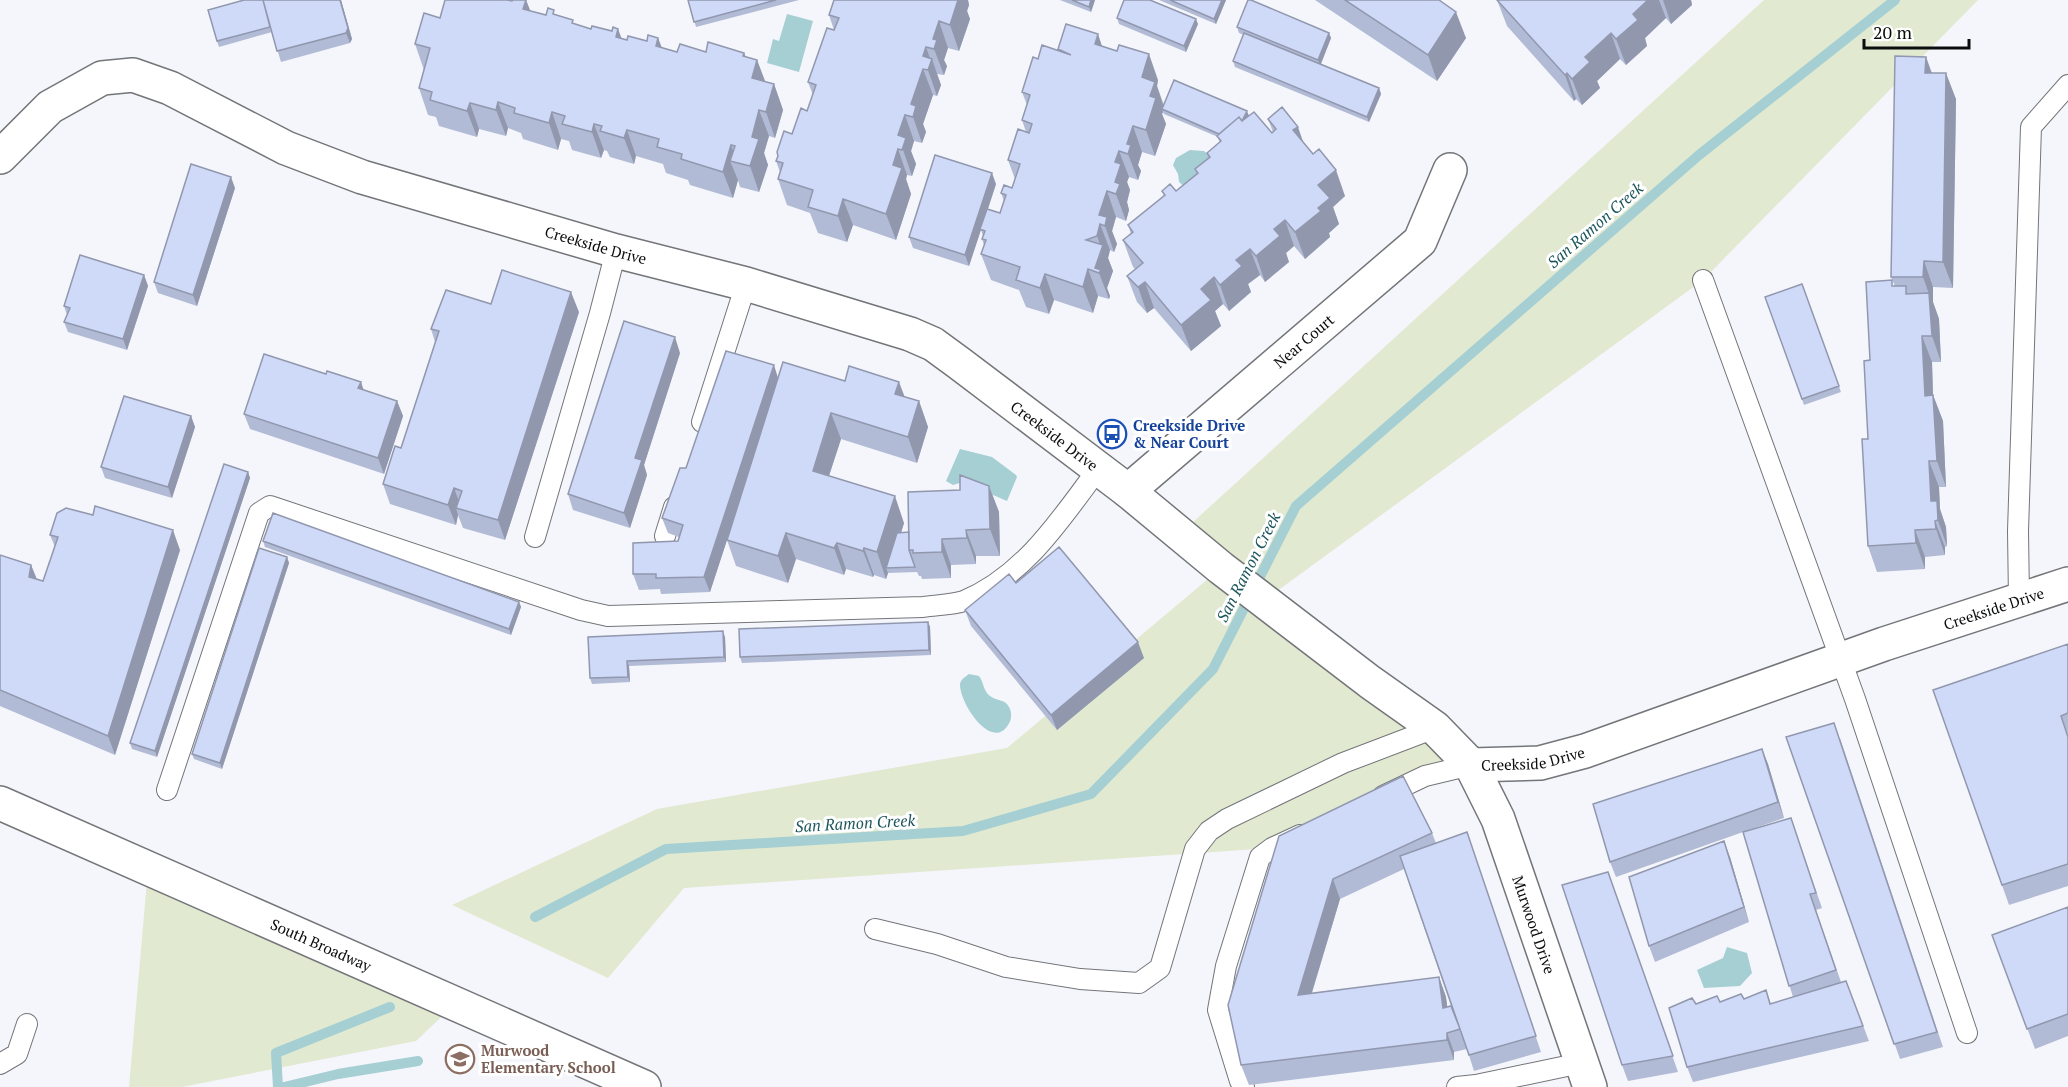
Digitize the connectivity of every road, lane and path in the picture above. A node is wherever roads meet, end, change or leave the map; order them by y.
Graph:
1 (2068, 85) edge
2 (0, 157) edge
3 (1450, 170) dead end
4 (616, 250) junction
5 (1703, 280) dead end
6 (746, 284) junction
7 (697, 438) edge
8 (1098, 469) junction
9 (1128, 491) junction
10 (679, 492) edge
11 (665, 536) edge
12 (535, 537) dead end
13 (2068, 584) edge
14 (2019, 600) junction
15 (1839, 661) junction
16 (1435, 728) junction
17 (1471, 765) junction
18 (167, 790) dead end
19 (0, 803) edge
20 (1364, 805) edge
21 (1512, 810) dead end
22 (1313, 829) edge
23 (875, 929) dead end
24 (27, 1024) dead end
25 (1967, 1033) dead end
26 (0, 1064) edge
27 (1590, 1079) edge
28 (644, 1087) edge
29 (1244, 1087) edge
30 (1457, 1087) edge

1 - 14 lane
2 - 4 street, Creekside Drive
3 - 9 street, Near Court
4 - 6 street, Creekside Drive
4 - 12 lane
5 - 15 lane
6 - 7 lane
6 - 8 street, Creekside Drive
8 - 9 street, Creekside Drive
8 - 18 lane
9 - 16 street, Creekside Drive
10 - 11 lane
13 - 14 street, Creekside Drive
14 - 15 street, Creekside Drive
15 - 17 street, Creekside Drive
15 - 25 lane
16 - 17 street, Creekside Drive
16 - 23 lane
17 - 20 lane
17 - 27 street, Murwood Drive
19 - 28 street, South Broadway
21 - 27 street
22 - 29 lane
24 - 26 lane
27 - 30 lane

